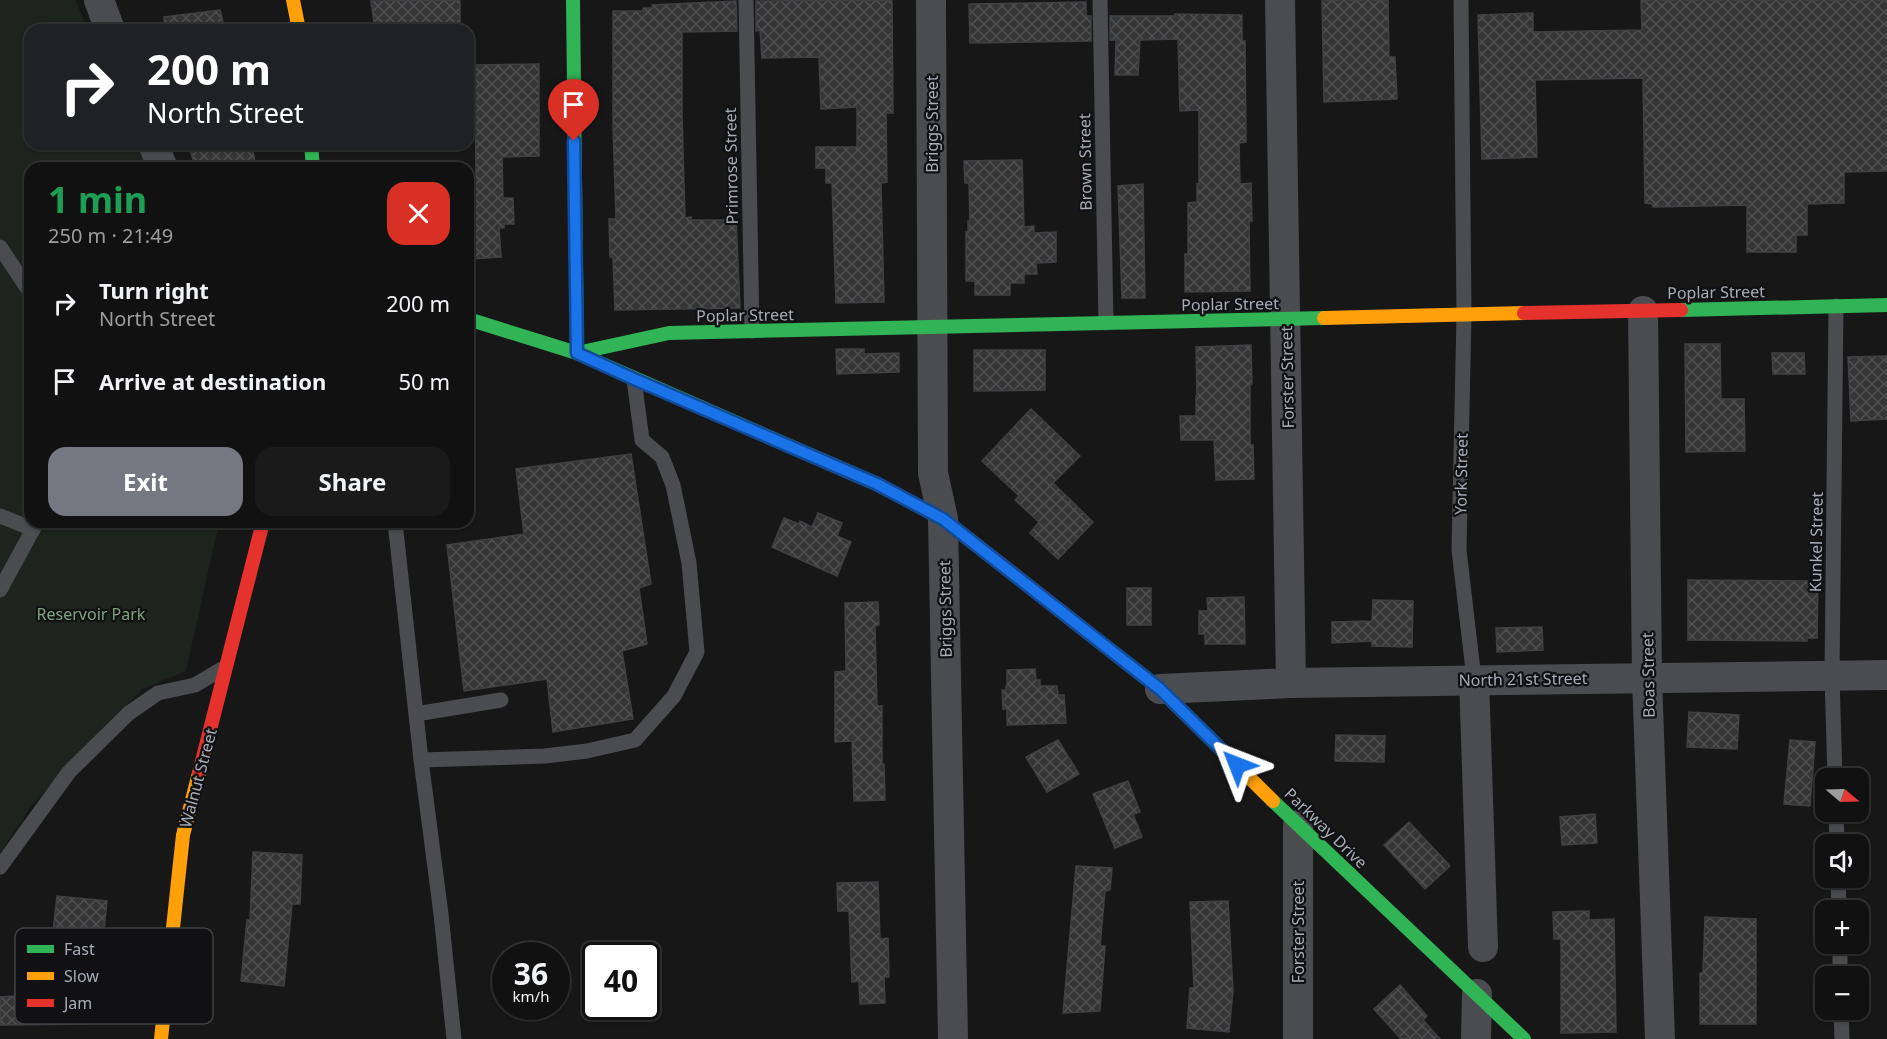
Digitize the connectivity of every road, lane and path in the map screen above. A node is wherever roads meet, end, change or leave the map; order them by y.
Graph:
1 (99, 0) edge
2 (293, 0) edge
3 (573, 0) edge
4 (746, 0) edge
5 (931, 0) edge
6 (1100, 0) edge
7 (1280, 0) edge
8 (1461, 0) edge
9 (108, 24) edge
10 (298, 24) edge
11 (0, 247) edge
12 (24, 283) edge
13 (1887, 305) edge
14 (1836, 306) junction
15 (1643, 311) junction
16 (1464, 315) junction
17 (1286, 319) junction
18 (474, 321) edge
19 (1106, 323) junction
20 (932, 327) junction
21 (752, 331) junction
22 (577, 353) junction
23 (634, 379) junction
24 (0, 516) edge
25 (943, 519) junction
26 (24, 523) edge
27 (34, 528) edge
28 (261, 528) edge
29 (396, 528) edge
30 (0, 590) edge
31 (227, 665) junction
32 (1887, 675) edge
33 (1832, 676) junction
34 (1647, 678) junction
35 (1474, 679) junction
36 (1292, 683) junction
37 (1160, 689) junction
38 (501, 700) dead end
39 (416, 714) junction
40 (421, 760) junction
41 (1835, 768) edge
42 (1299, 825) junction
43 (0, 867) edge
44 (173, 928) edge
45 (1483, 947) dead end
46 (1477, 994) junction
47 (1841, 1020) edge
48 (163, 1024) edge
49 (161, 1039) edge
50 (454, 1039) edge
51 (952, 1039) edge
52 (1298, 1039) edge
53 (1476, 1039) edge
54 (1524, 1039) edge
55 (1660, 1039) edge
56 (1842, 1039) edge

1 - 9 street
2 - 10 street
3 - 22 street
4 - 21 lane, Primrose Street
5 - 20 street, Briggs Street
6 - 19 lane, Brown Street
7 - 17 street, Forster Street
8 - 16 lane, York Street
11 - 12 lane
13 - 14 street, Poplar Street
14 - 15 street, Poplar Street
14 - 33 lane, Kunkel Street
15 - 16 street, Poplar Street
15 - 34 street, Boas Street
16 - 17 street, Poplar Street
16 - 35 lane, York Street
17 - 19 street, Poplar Street
17 - 36 street, Forster Street
18 - 22 street, Parkway Drive
19 - 20 street, Poplar Street
20 - 21 street, Poplar Street
20 - 25 street, Briggs Street
21 - 22 street, Poplar Street
22 - 23 street, Parkway Drive
23 - 25 street, Parkway Drive
23 - 40 lane
24 - 26 lane
25 - 37 street, Parkway Drive
25 - 51 street, Briggs Street
27 - 30 lane
28 - 31 street, Walnut Street
29 - 39 lane
31 - 43 lane
31 - 44 street, Walnut Street
32 - 33 street, North 21st Street
33 - 34 street, North 21st Street
33 - 41 lane, Kunkel Street
34 - 35 street, North 21st Street
34 - 55 street, Boas Street
35 - 36 street, North 21st Street
35 - 45 street, York Street
36 - 37 street, North 21st Street
37 - 42 street, Parkway Drive
38 - 39 lane
39 - 40 lane
40 - 50 lane
42 - 46 street, Parkway Drive
42 - 52 street, Forster Street
46 - 53 street
46 - 54 street, Parkway Drive
47 - 56 lane
48 - 49 street, Walnut Street

